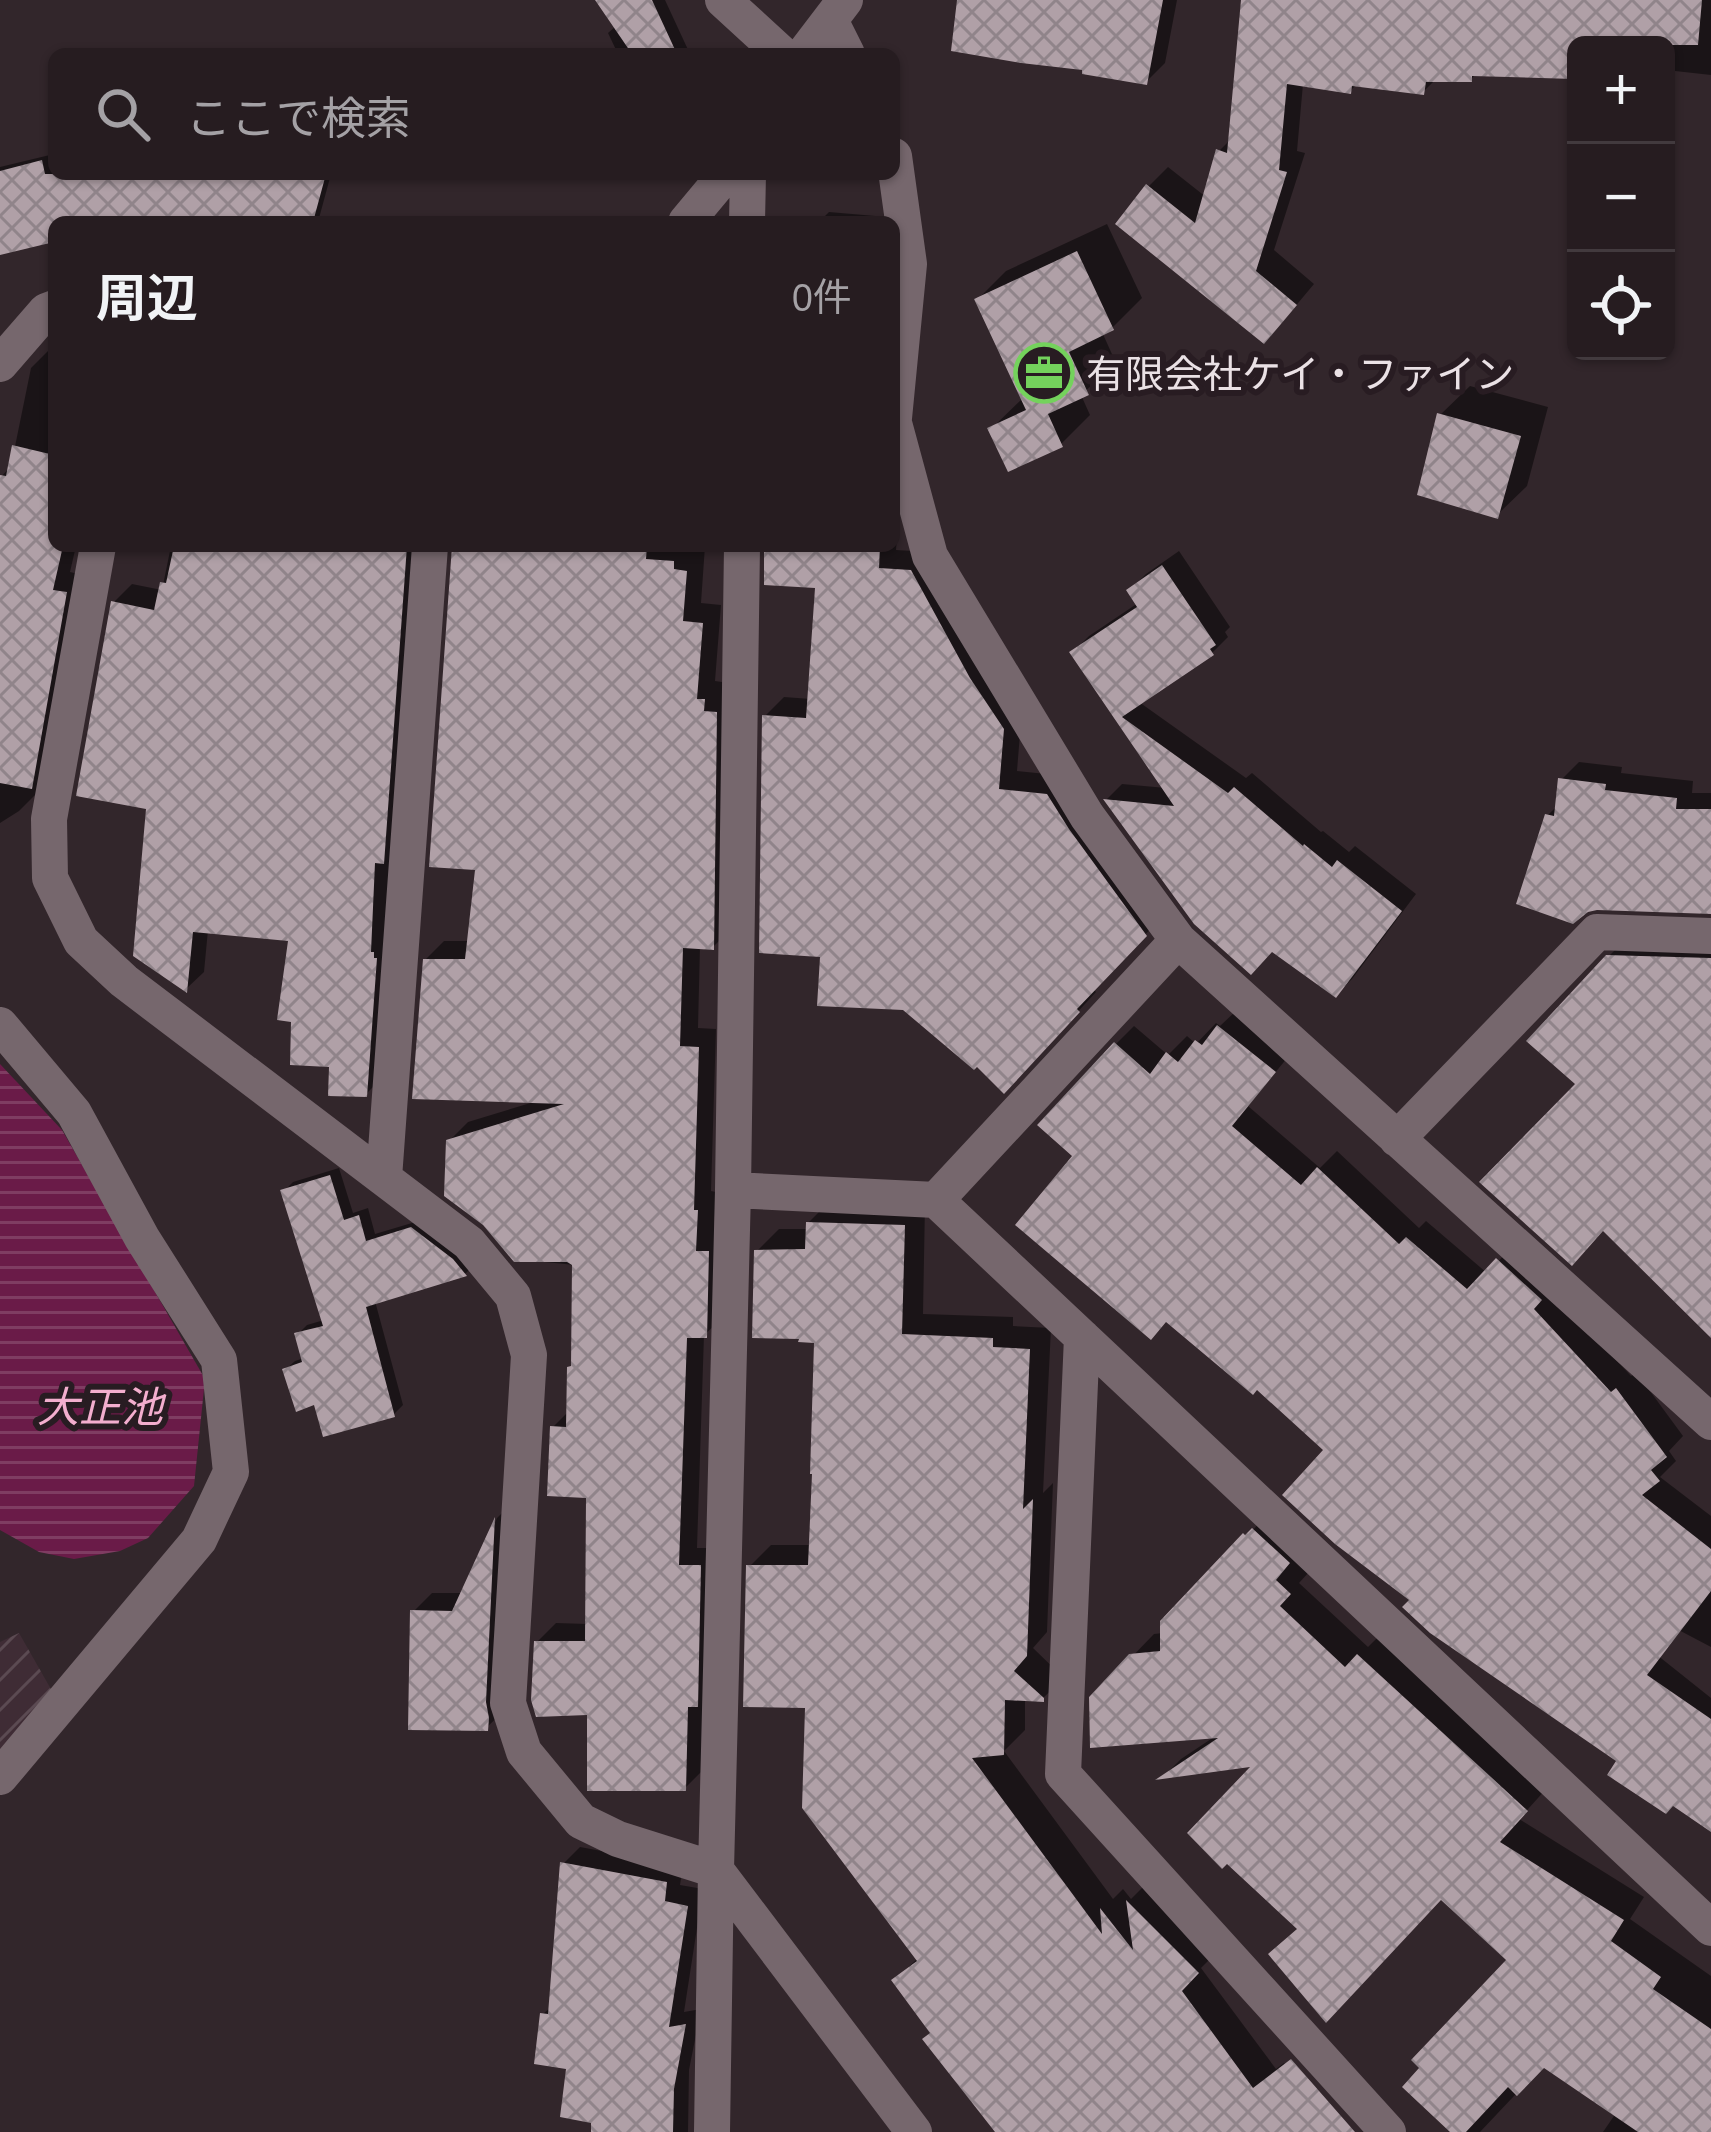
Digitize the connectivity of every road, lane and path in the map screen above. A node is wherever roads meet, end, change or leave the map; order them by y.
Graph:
1 (723, 0) edge
2 (837, 10) edge
3 (775, 48) edge
4 (808, 48) edge
5 (846, 48) edge
6 (721, 180) edge
7 (748, 180) edge
8 (897, 180) edge
9 (691, 216) edge
10 (747, 216) edge
11 (48, 310) edge
12 (900, 358) edge
13 (0, 364) edge
14 (900, 443) edge
15 (97, 552) edge
16 (430, 552) edge
17 (742, 552) edge
18 (1711, 936) edge
19 (1178, 940) junction
20 (0, 1025) edge
21 (1397, 1139) junction
22 (384, 1178) junction
23 (733, 1190) junction
24 (936, 1200) junction
25 (1082, 1336) junction
26 (1711, 1422) edge
27 (0, 1777) edge
28 (716, 1870) junction
29 (1709, 1920) edge
30 (712, 2132) edge
31 (914, 2132) edge
32 (1388, 2132) edge

1 - 3 street
2 - 4 street
2 - 5 street
6 - 9 street
7 - 10 street
8 - 12 street
11 - 13 street
14 - 19 street
15 - 22 street
16 - 22 street
17 - 23 street
18 - 21 street
19 - 21 street
19 - 24 street
20 - 27 street
21 - 26 street
22 - 28 street
23 - 24 street
23 - 28 street
24 - 25 street
25 - 29 street
25 - 32 street
28 - 30 street
28 - 31 street

